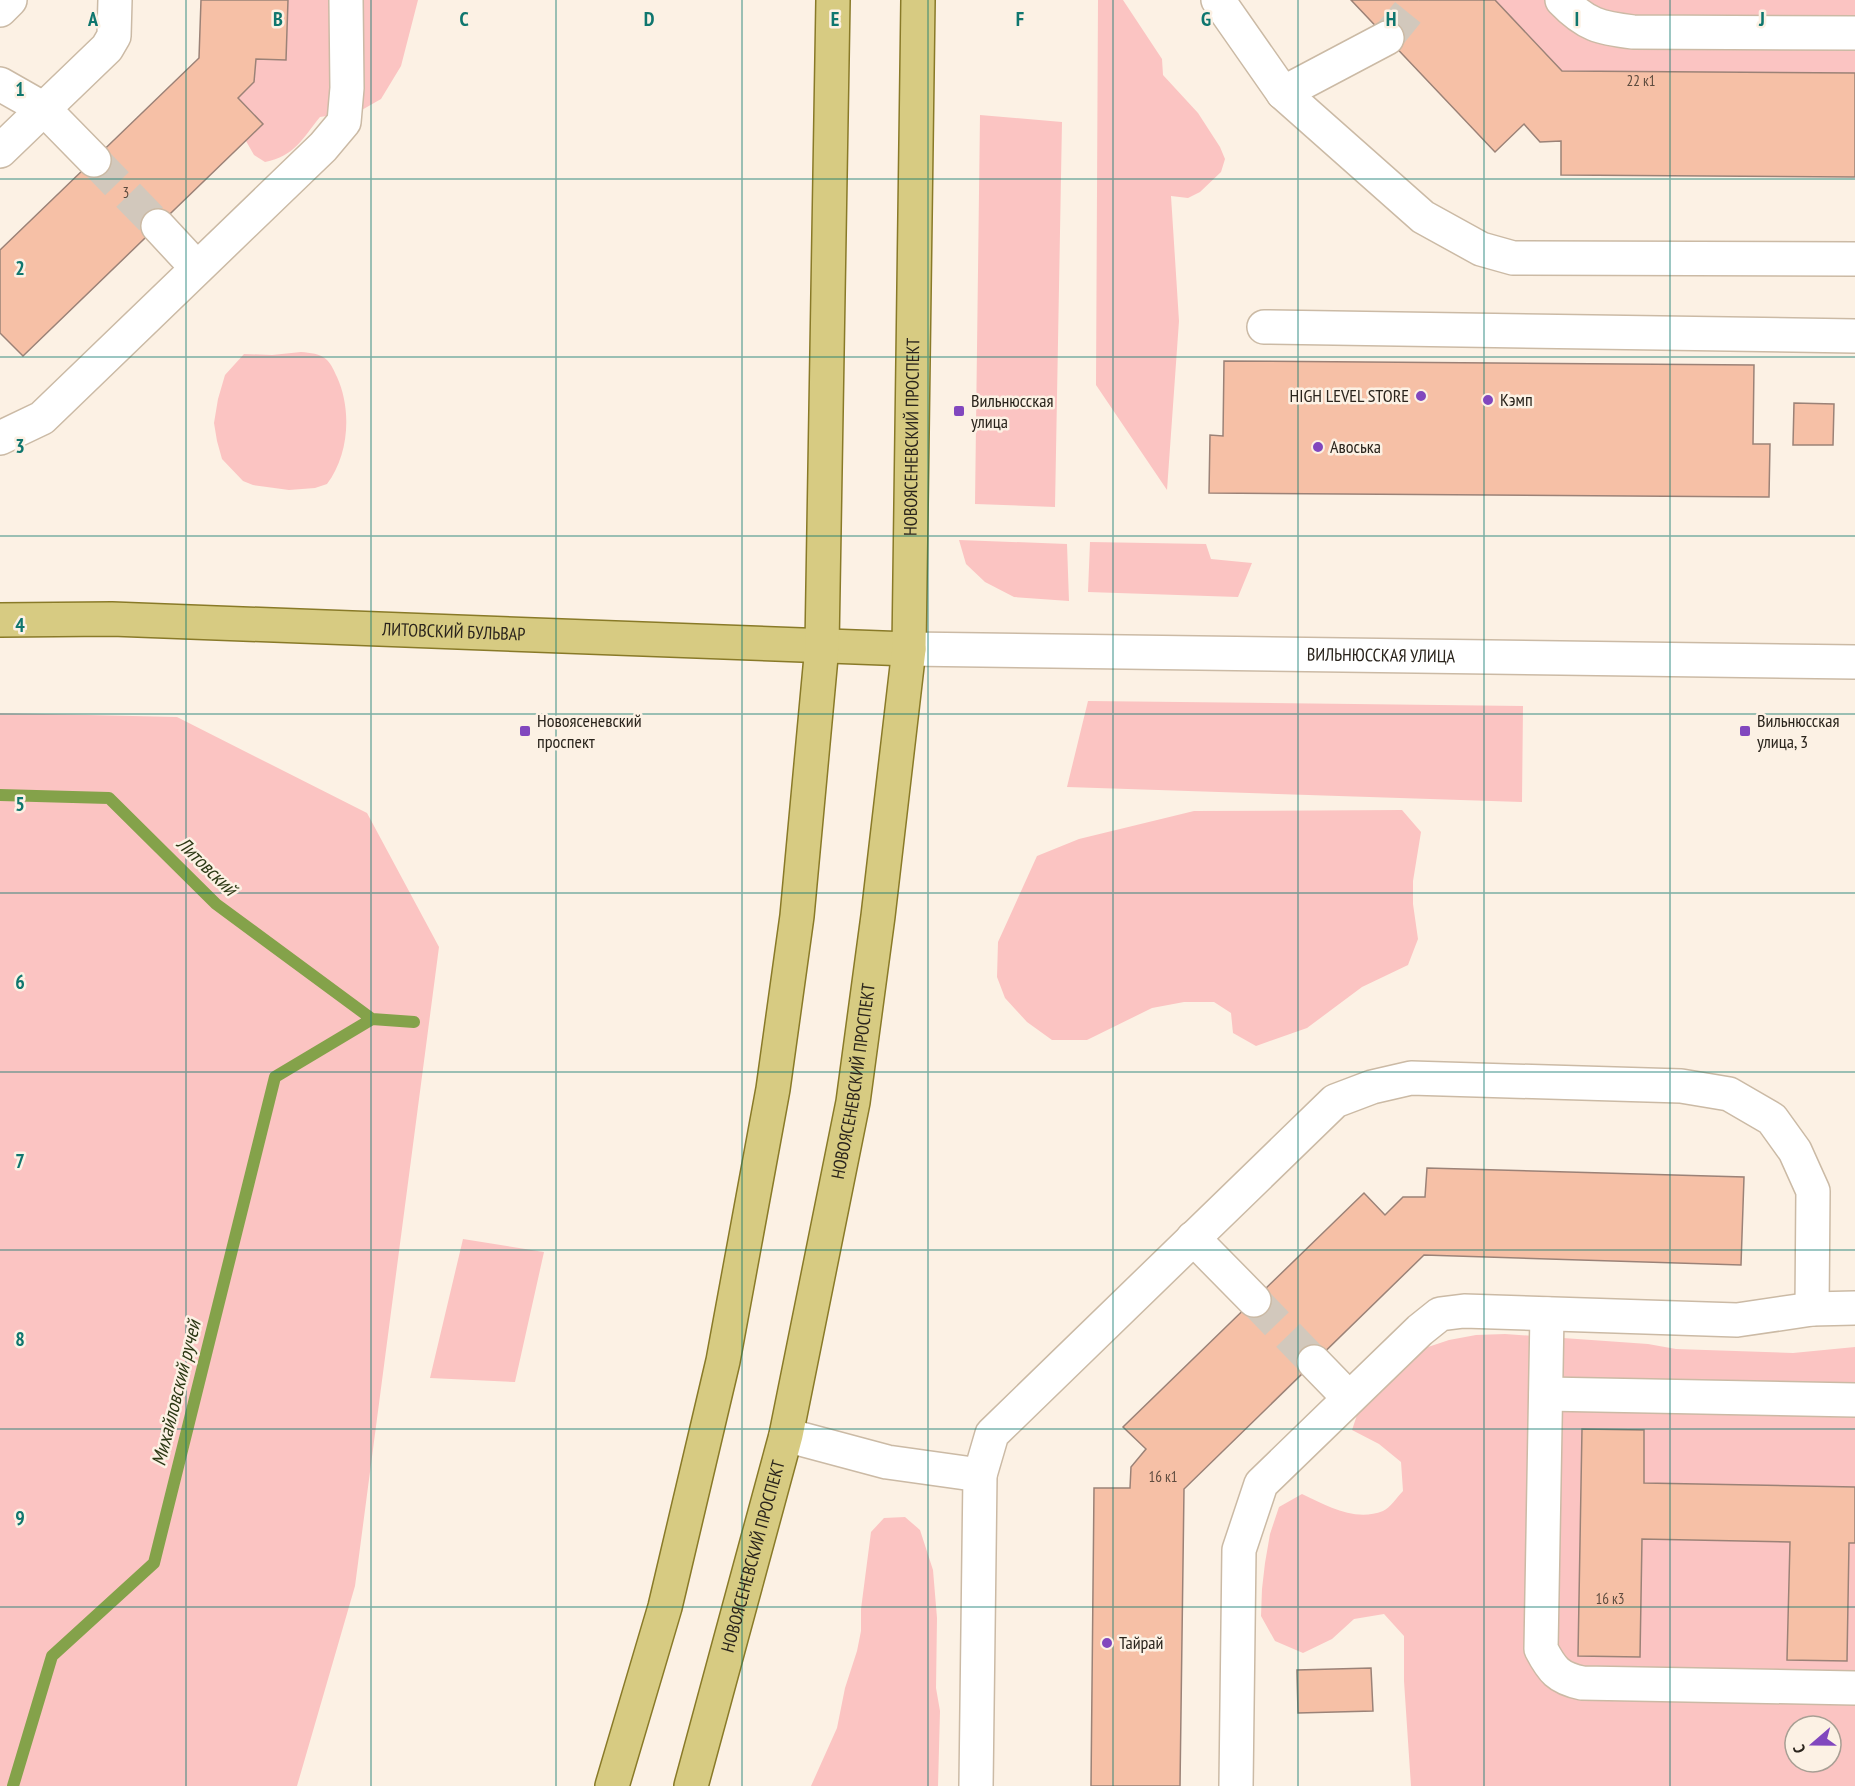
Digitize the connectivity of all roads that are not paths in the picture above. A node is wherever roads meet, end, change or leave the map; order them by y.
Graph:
1 (10, 0) edge
2 (115, 0) edge
3 (346, 0) edge
4 (833, 0) edge
5 (918, 0) edge
6 (1218, 0) edge
7 (1562, 0) edge
8 (0, 10) edge
9 (1855, 33) edge
10 (1387, 38) tunnel mouth
11 (0, 84) edge
12 (1283, 93) junction
13 (44, 109) junction
14 (0, 151) edge
15 (94, 160) tunnel mouth
16 (158, 226) tunnel mouth
17 (1855, 259) edge
18 (198, 268) junction
19 (1264, 327) dead end
20 (1855, 336) edge
21 (0, 438) edge
22 (0, 620) edge
23 (822, 646) junction
24 (909, 649) junction
25 (1855, 662) edge
26 (1193, 1238) junction
27 (1254, 1300) tunnel mouth
28 (1855, 1308) edge
29 (1812, 1309) junction
30 (1547, 1314) junction
31 (1314, 1362) tunnel mouth
32 (1546, 1394) junction
33 (1349, 1398) junction
34 (1855, 1400) edge
35 (786, 1435) junction
36 (980, 1475) junction
37 (1855, 1688) edge
38 (618, 1778) edge
39 (690, 1786) edge
40 (976, 1786) edge
41 (1236, 1786) edge

1 - 8 street
2 - 13 street
3 - 18 street
4 - 23 main road
5 - 24 main road, НОВОЯСЕНЕВСКИЙ ПРОСПЕКТ
6 - 12 street
7 - 9 street
10 - 12 street
11 - 13 street
12 - 17 street
13 - 14 street
13 - 15 street
16 - 18 street
18 - 21 street
19 - 20 street
22 - 23 main road, ЛИТОВСКИЙ БУЛЬВАР
23 - 24 main road, ЛИТОВСКИЙ БУЛЬВАР
23 - 38 main road
24 - 25 street, ВИЛЬНЮССКАЯ УЛИЦА
24 - 35 main road, НОВОЯСЕНЕВСКИЙ ПРОСПЕКТ
26 - 27 street
26 - 29 street
26 - 36 street
28 - 29 street
29 - 30 street
30 - 32 street
30 - 33 street
31 - 33 street
32 - 34 street
32 - 37 street
33 - 41 street
35 - 36 street
35 - 39 main road, НОВОЯСЕНЕВСКИЙ ПРОСПЕКТ
36 - 40 street

